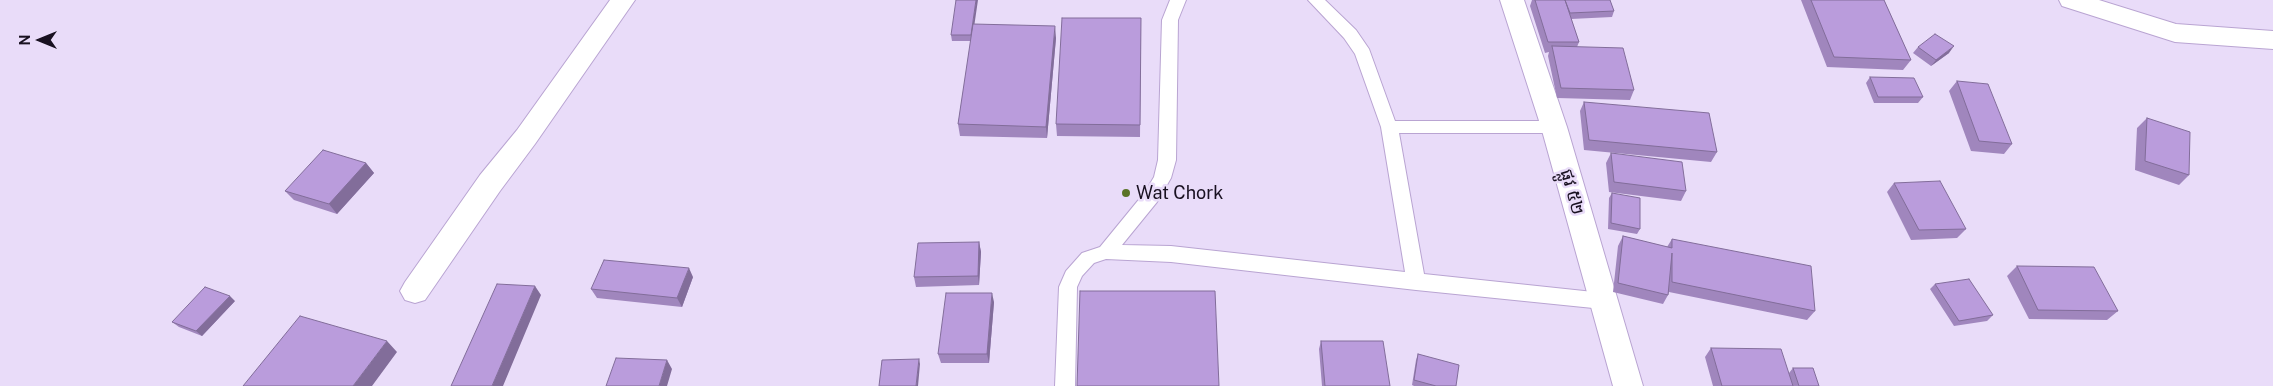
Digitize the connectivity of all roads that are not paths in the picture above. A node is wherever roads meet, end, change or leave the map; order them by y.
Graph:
1 (623, 0) edge
2 (1178, 0) edge
3 (1316, 0) edge
4 (1512, 0) edge
5 (2071, 0) edge
6 (2273, 40) edge
7 (1389, 127) junction
8 (1554, 127) junction
9 (1106, 252) junction
10 (1416, 282) junction
11 (415, 290) dead end
12 (1604, 301) junction
13 (1066, 386) edge
14 (1628, 386) edge

1 - 11 street
2 - 9 lane
3 - 7 lane
4 - 8 street, ផ្លូវ ៥២
5 - 6 street
7 - 8 lane
7 - 10 lane
8 - 12 street, ផ្លូវ ៥២
9 - 10 lane
9 - 13 lane
10 - 12 lane
12 - 14 street, ផ្លូវ ៥២

